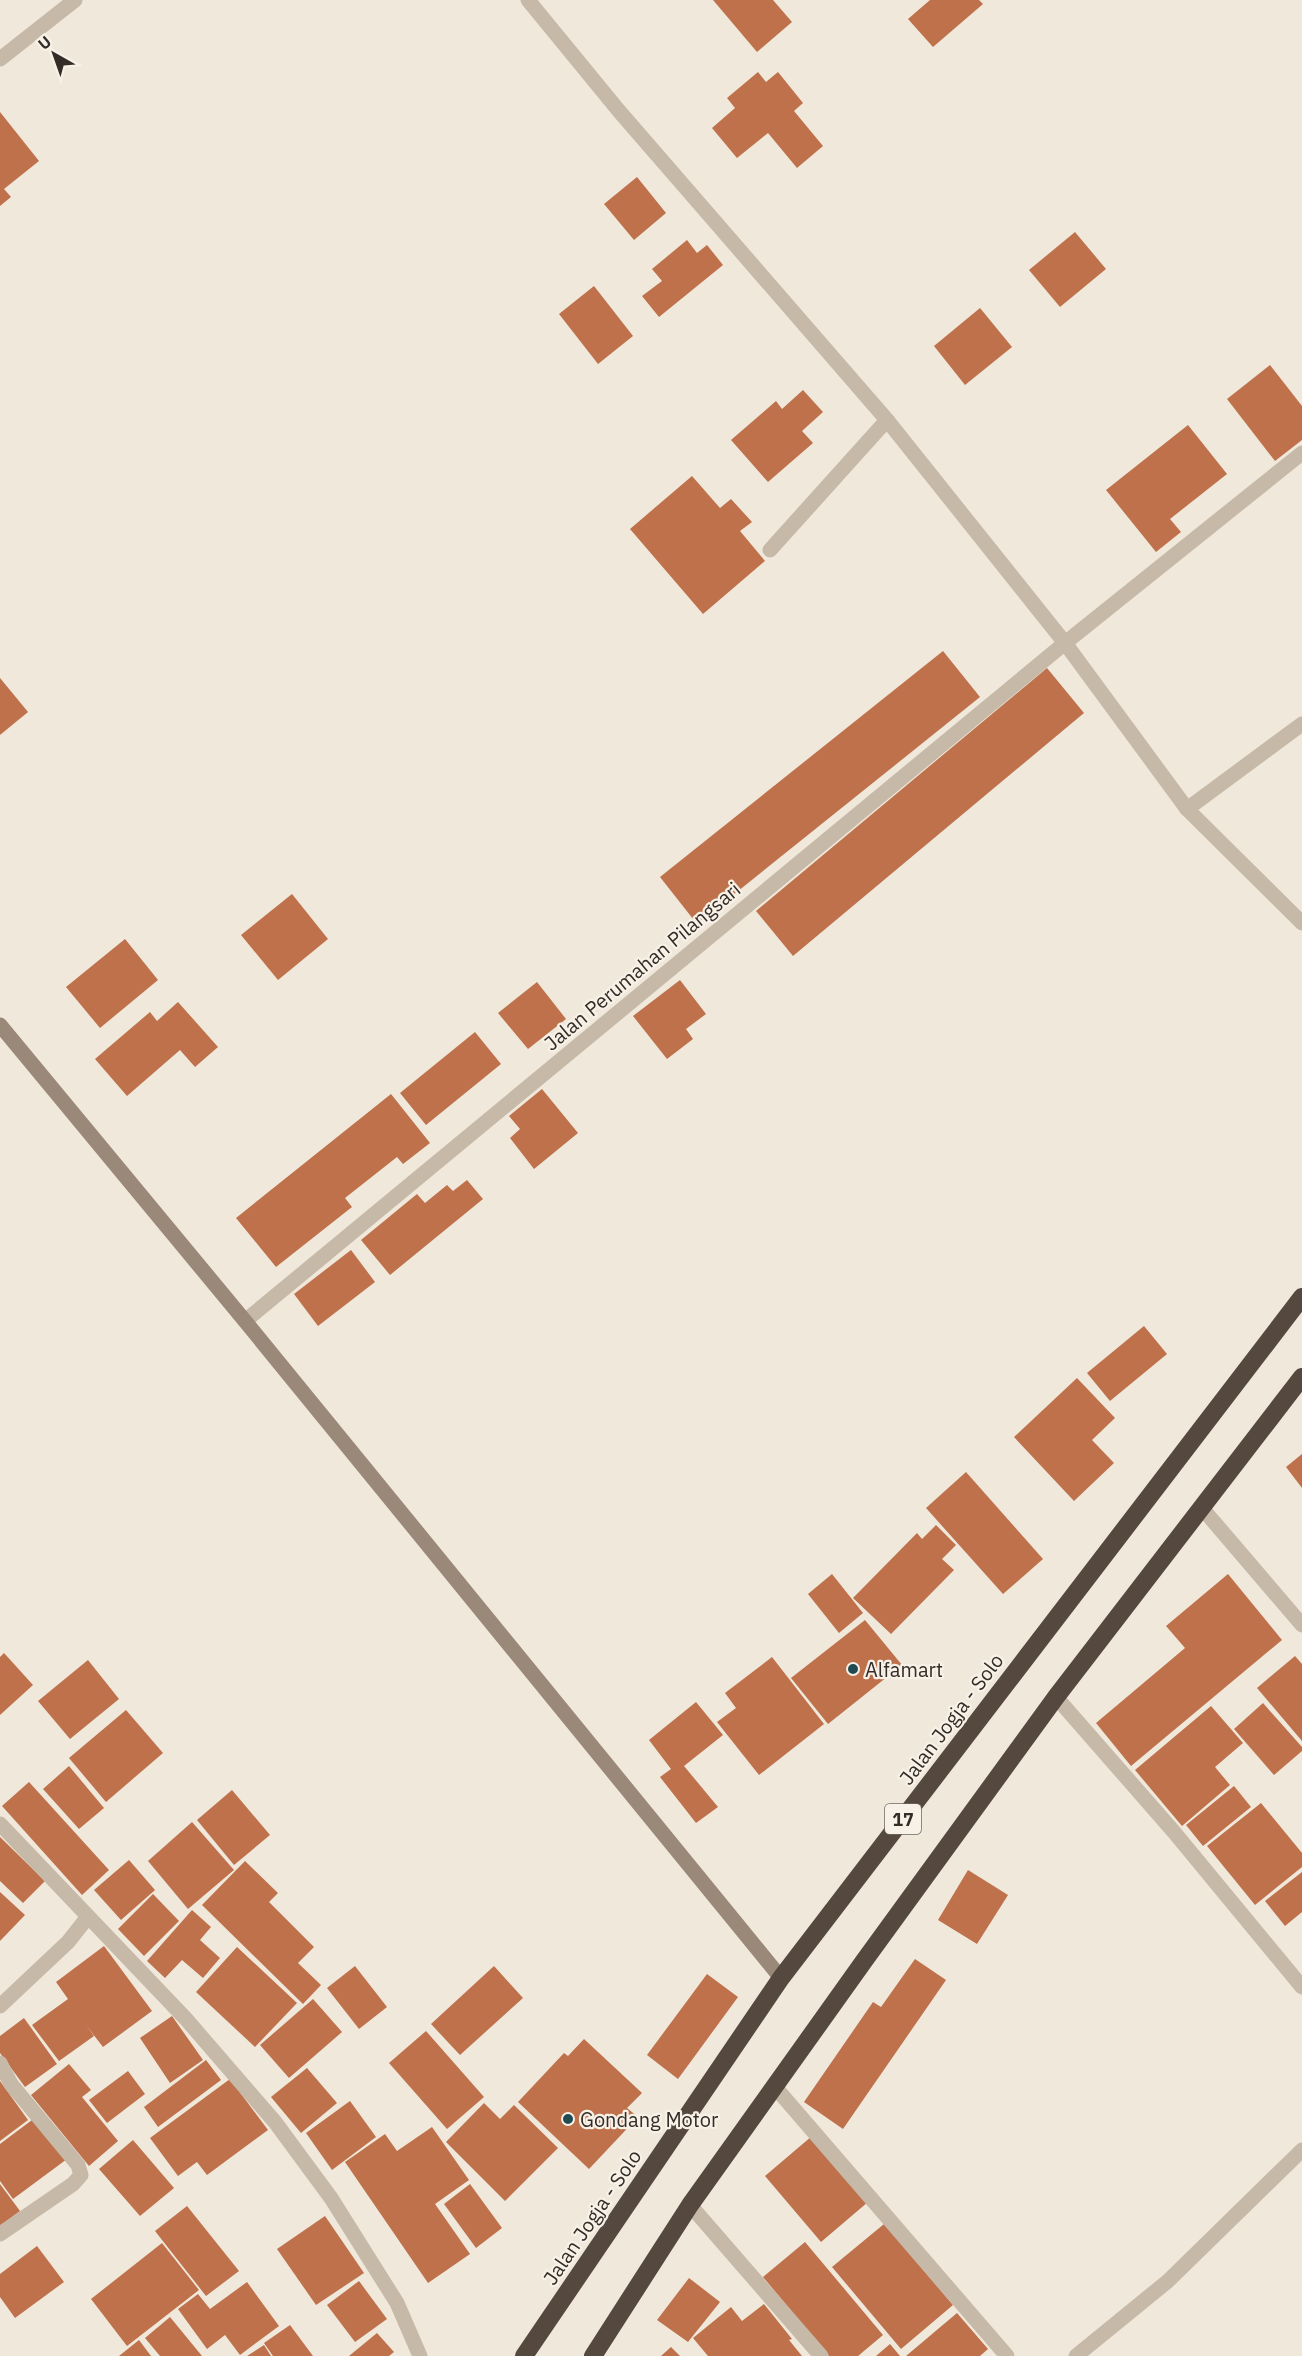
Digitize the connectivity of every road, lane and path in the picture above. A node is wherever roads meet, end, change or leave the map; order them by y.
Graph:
1 (75, 0) edge
2 (528, 0) edge
3 (0, 59) edge
4 (887, 420) junction
5 (1302, 453) edge
6 (770, 550) dead end
7 (1065, 643) junction
8 (1302, 724) edge
9 (1187, 809) junction
10 (1302, 923) edge
11 (0, 1025) edge
12 (1302, 1297) edge
13 (245, 1321) junction
14 (1302, 1377) edge
15 (1202, 1508) junction
16 (1302, 1625) edge
17 (1056, 1697) junction
18 (0, 1824) edge
19 (87, 1918) junction
20 (781, 1978) junction
21 (1302, 1987) edge
22 (0, 2006) edge
23 (0, 2062) edge
24 (775, 2087) junction
25 (1302, 2151) edge
26 (690, 2205) junction
27 (0, 2234) edge
28 (420, 2356) edge
29 (525, 2356) edge
30 (593, 2356) edge
31 (821, 2356) edge
32 (1007, 2356) edge
33 (1076, 2356) edge

1 - 3 street
2 - 4 street
4 - 6 street
4 - 7 street
5 - 7 street, Jalan Perumahan Pilangsari
7 - 9 street
7 - 13 street, Jalan Perumahan Pilangsari
8 - 9 street
9 - 10 street
11 - 13 street
12 - 20 highway, Jalan Jogja - Solo / 17
13 - 20 street
14 - 15 highway, 17
15 - 16 street
15 - 17 highway, 17
17 - 21 street
17 - 24 highway, 17
18 - 19 street
19 - 22 street
19 - 28 street
20 - 29 highway, Jalan Jogja - Solo / 17
23 - 27 street
24 - 26 highway, 17
24 - 32 street
25 - 33 street
26 - 30 highway, 17
26 - 31 street

